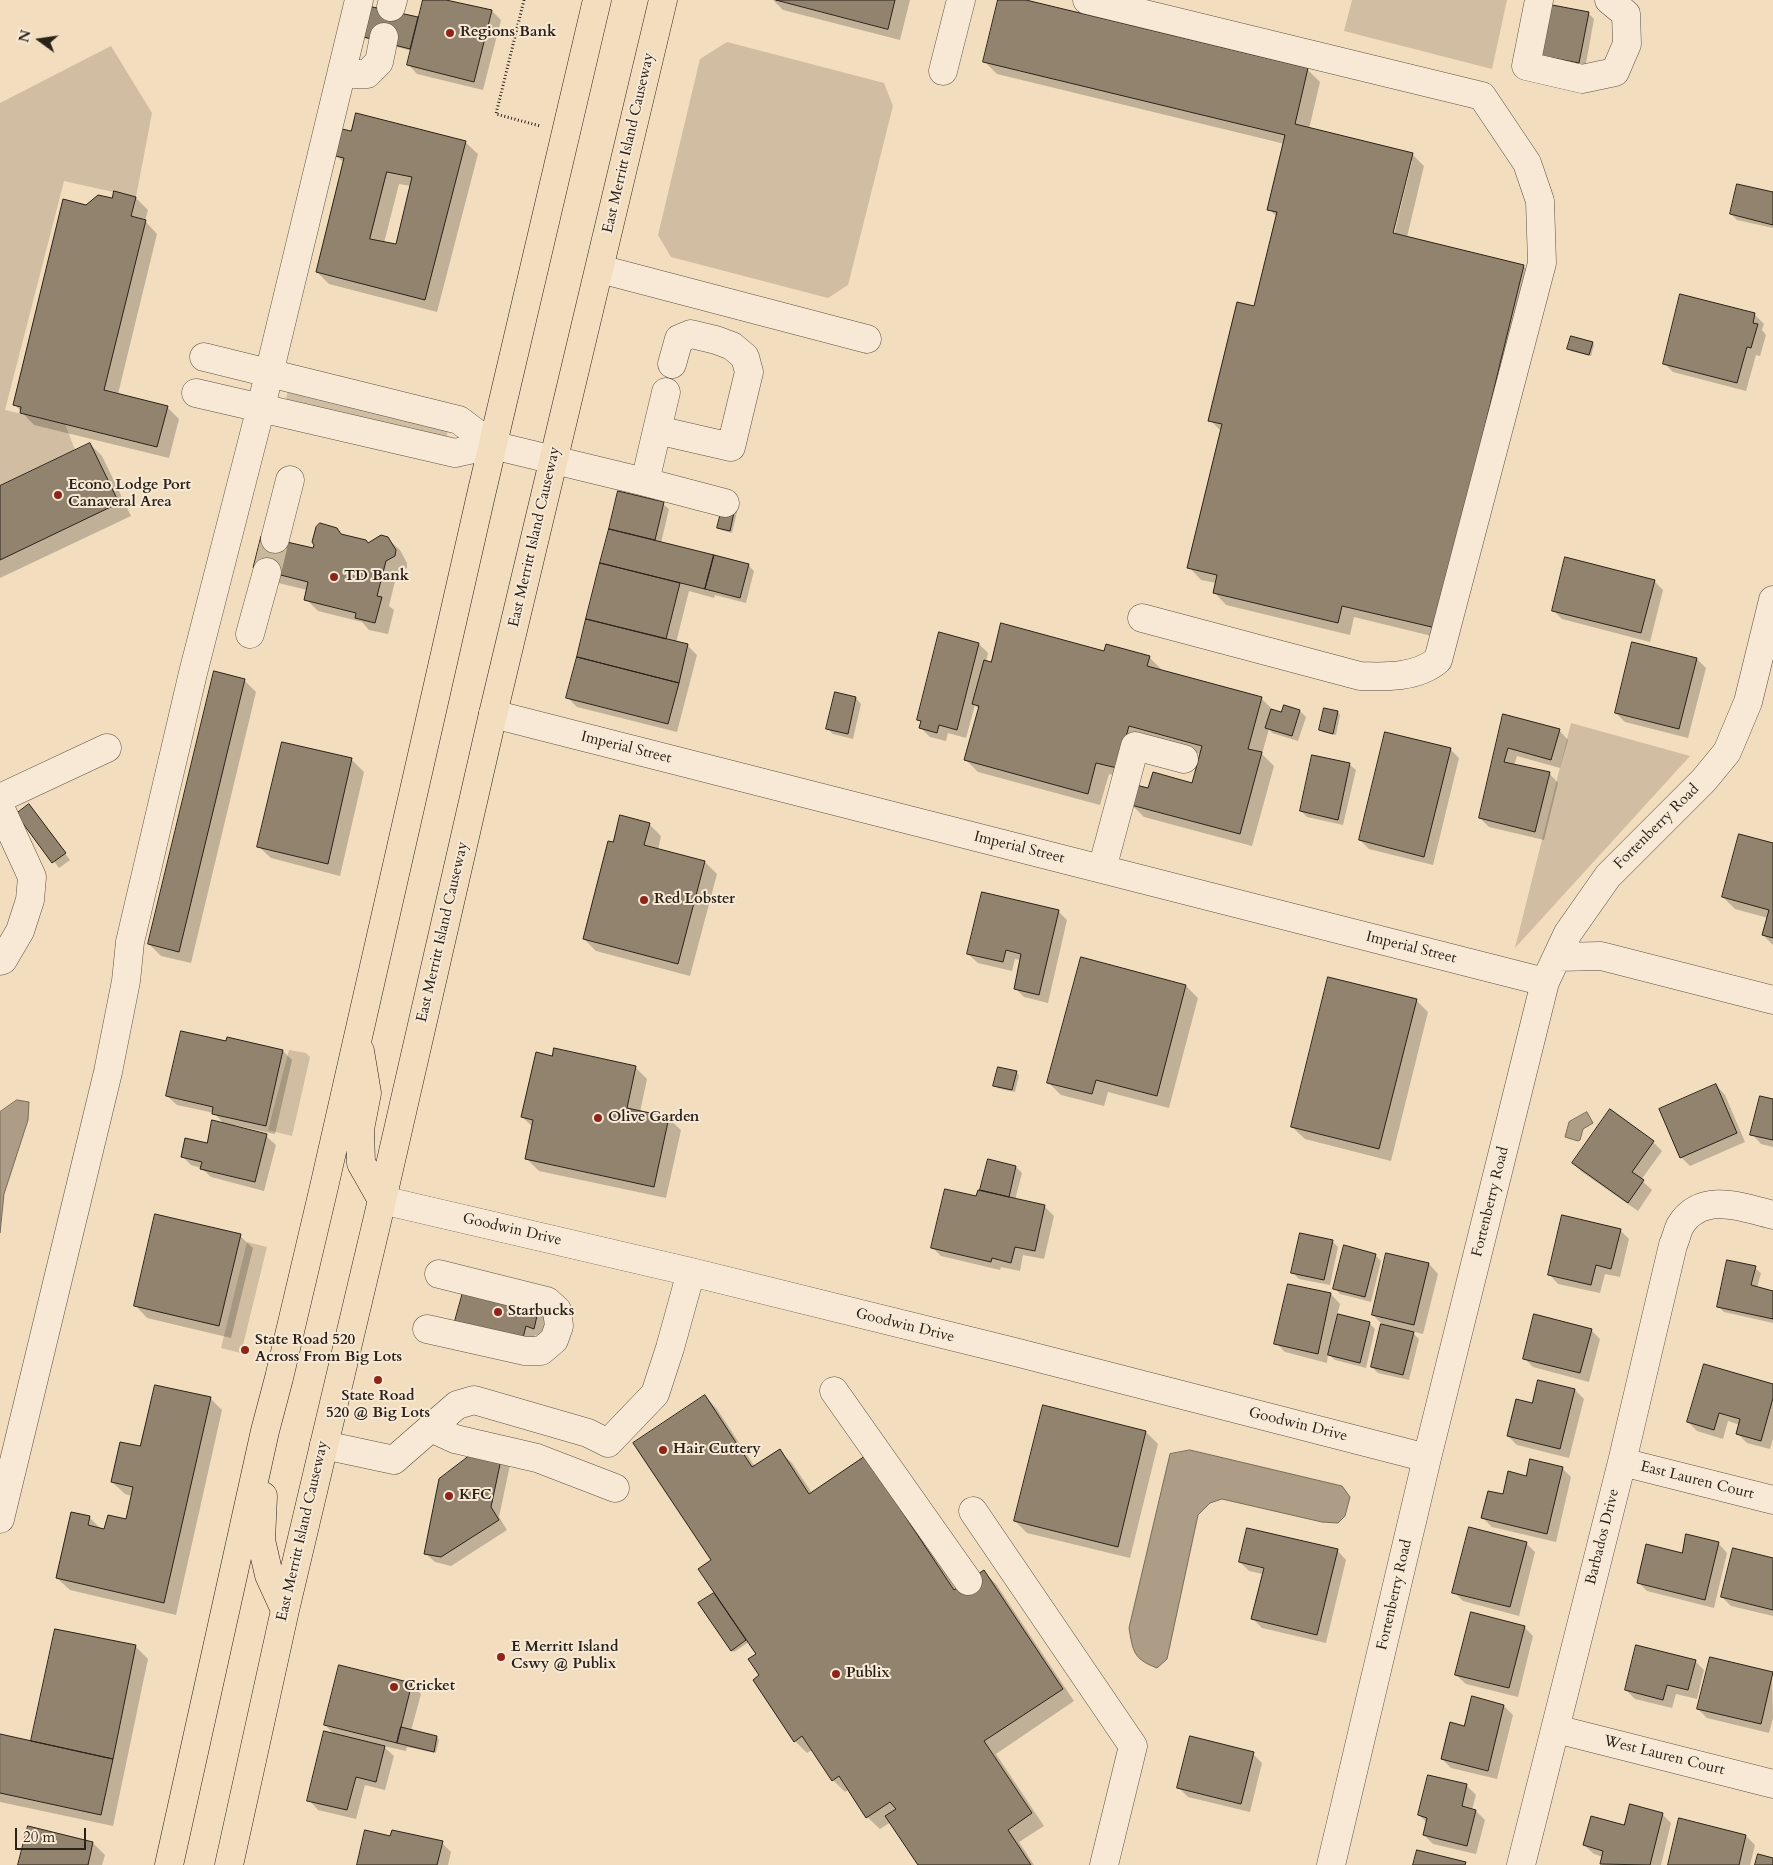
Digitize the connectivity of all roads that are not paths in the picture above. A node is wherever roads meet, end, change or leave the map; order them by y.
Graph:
1 (359, 0) edge
2 (598, 0) edge
3 (663, 0) edge
4 (961, 0) edge
5 (1088, 0) edge
6 (1539, 0) edge
7 (1609, 0) edge
8 (384, 37) dead end
9 (342, 70) junction
10 (943, 71) dead end
11 (600, 269) junction
12 (867, 339) dead end
13 (204, 357) dead end
14 (672, 364) dead end
15 (269, 374) junction
16 (666, 392) dead end
17 (196, 393) dead end
18 (261, 407) junction
19 (657, 430) junction
20 (492, 445) junction
21 (553, 460) junction
22 (290, 480) dead end
23 (645, 482) junction
24 (725, 503) dead end
25 (275, 539) tunnel mouth
26 (267, 572) tunnel mouth
27 (1773, 600) edge
28 (1142, 618) dead end
29 (250, 634) dead end
30 (493, 714) junction
31 (107, 748) dead end
32 (1184, 759) dead end
33 (0, 798) edge
34 (0, 807) edge
35 (1102, 869) junction
36 (1557, 957) junction
37 (0, 961) edge
38 (1545, 982) junction
39 (1773, 1000) edge
40 (358, 1037) junction
41 (382, 1200) junction
42 (1773, 1215) edge
43 (691, 1272) junction
44 (440, 1274) dead end
45 (427, 1329) dead end
46 (834, 1391) dead end
47 (431, 1428) junction
48 (265, 1431) junction
49 (608, 1443) junction
50 (324, 1445) junction
51 (1427, 1458) junction
52 (1622, 1462) junction
53 (1773, 1500) edge
54 (973, 1511) dead end
55 (0, 1519) edge
56 (968, 1581) dead end
57 (285, 1610) junction
58 (1556, 1729) junction
59 (1773, 1784) edge
60 (168, 1865) edge
61 (229, 1865) edge
62 (1104, 1865) edge
63 (1331, 1865) edge
64 (1521, 1865) edge

1 - 9 street
2 - 20 main road
3 - 11 main road, East Merritt Island Causeway
4 - 10 street
5 - 28 street
6 - 7 street
8 - 9 street
9 - 15 street
11 - 12 street
11 - 21 main road, East Merritt Island Causeway
13 - 15 street
14 - 19 street
15 - 18 street
15 - 20 street
16 - 19 street
17 - 18 street
18 - 20 street
18 - 55 street
19 - 23 street
20 - 21 street
20 - 40 main road
21 - 23 street
21 - 30 main road, East Merritt Island Causeway
22 - 25 street
23 - 24 street
26 - 29 street
27 - 36 street, Fortenberry Road
30 - 35 street, Imperial Street
30 - 41 main road, East Merritt Island Causeway
31 - 33 street
32 - 35 street
34 - 37 street
35 - 38 street, Imperial Street
36 - 38 street, Fortenberry Road
36 - 39 street
38 - 51 street, Fortenberry Road
40 - 41 main road
40 - 48 main road
41 - 43 street, Goodwin Drive
41 - 50 main road, East Merritt Island Causeway
42 - 52 street, Barbados Drive
43 - 49 street
43 - 51 street, Goodwin Drive
44 - 45 street
46 - 56 street
47 - 49 street
47 - 49 street
47 - 50 street
48 - 57 main road
48 - 60 main road
50 - 57 main road, East Merritt Island Causeway
51 - 63 street, Fortenberry Road
52 - 53 street, East Lauren Court
52 - 58 street, Barbados Drive
54 - 62 street
57 - 61 main road, East Merritt Island Causeway
58 - 59 street, West Lauren Court
58 - 64 street, Barbados Drive

